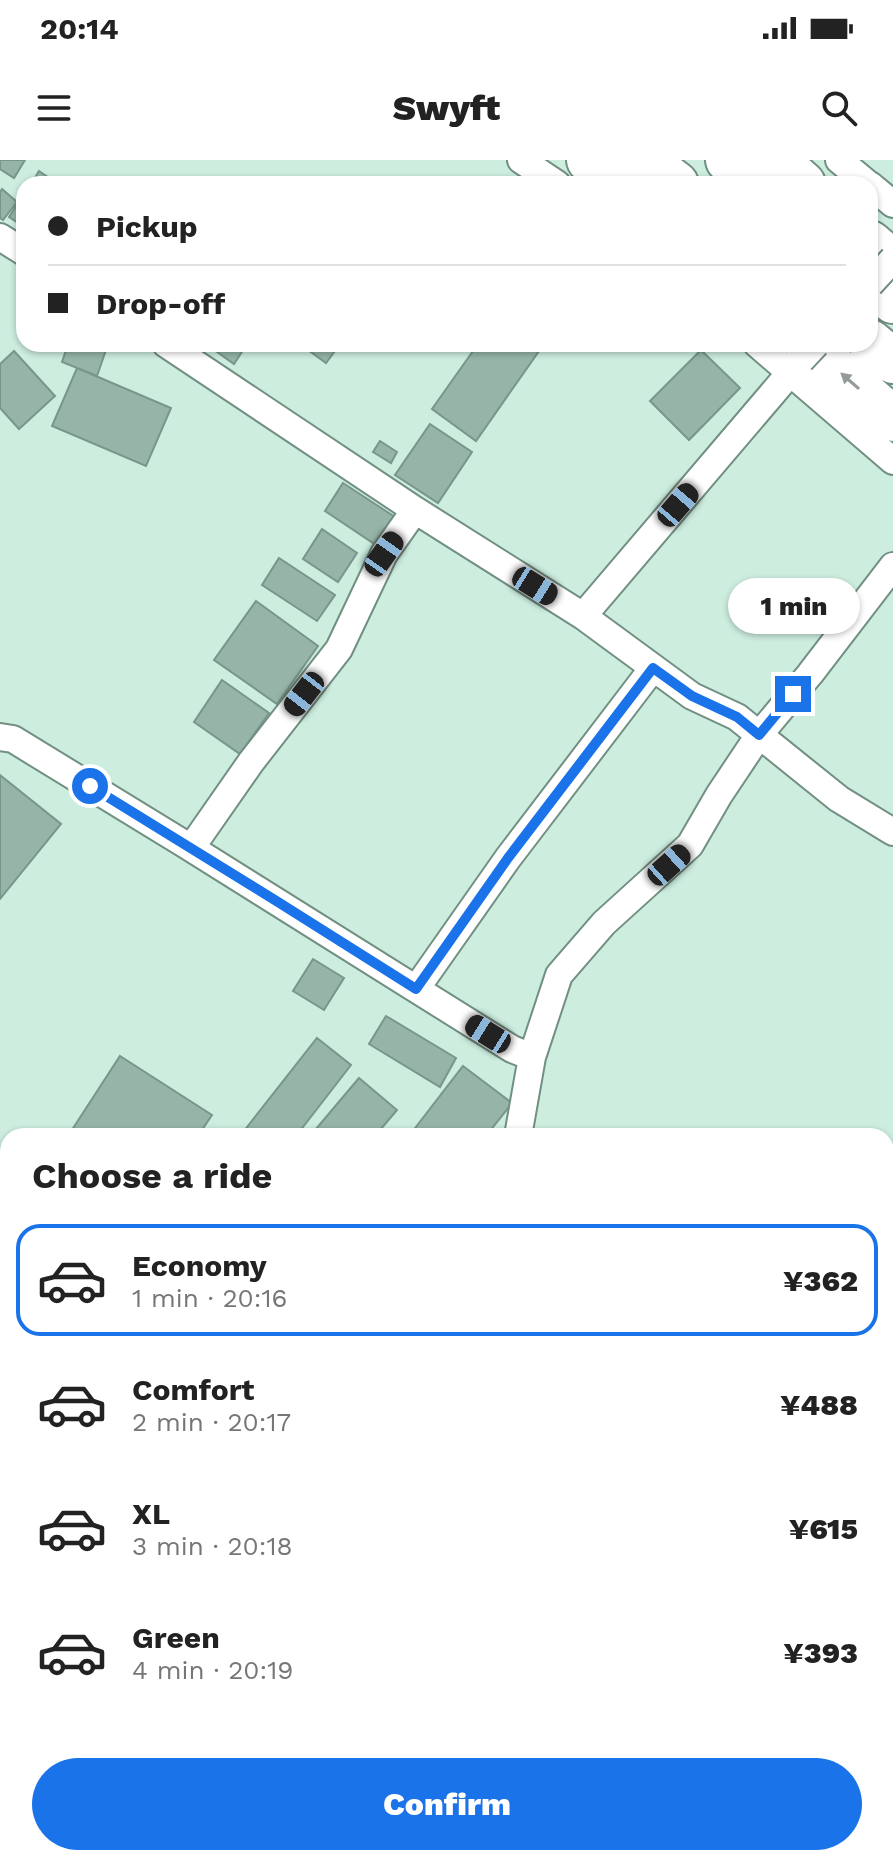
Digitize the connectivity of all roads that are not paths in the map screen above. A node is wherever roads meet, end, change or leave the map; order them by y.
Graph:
1 (521, 160) edge
2 (589, 160) edge
3 (645, 160) edge
4 (728, 160) edge
5 (776, 160) edge
6 (839, 160) edge
7 (545, 176) edge
8 (608, 176) edge
9 (666, 176) edge
10 (749, 176) edge
11 (794, 176) edge
12 (858, 176) edge
13 (893, 261) edge
14 (878, 275) edge
15 (178, 352) edge
16 (804, 355) edge
17 (893, 419) edge
18 (893, 461) edge
19 (415, 510) junction
20 (893, 566) edge
21 (583, 616) junction
22 (653, 668) junction
23 (759, 735) junction
24 (0, 737) edge
25 (893, 832) edge
26 (191, 848) junction
27 (416, 989) junction
28 (532, 1057) junction
29 (519, 1128) edge

1 - 7 street
2 - 8 highway
3 - 9 highway
4 - 10 highway
5 - 11 highway
6 - 12 street
13 - 14 street, bridge
15 - 19 street
17 -> 16 highway
16 - 18 street
16 - 21 street
19 - 21 street
19 - 26 street
20 - 23 street
21 - 22 street
22 - 23 street
22 - 27 street
23 - 25 street
23 - 28 street
24 - 26 street
26 - 27 street
27 - 28 street
28 - 29 street

